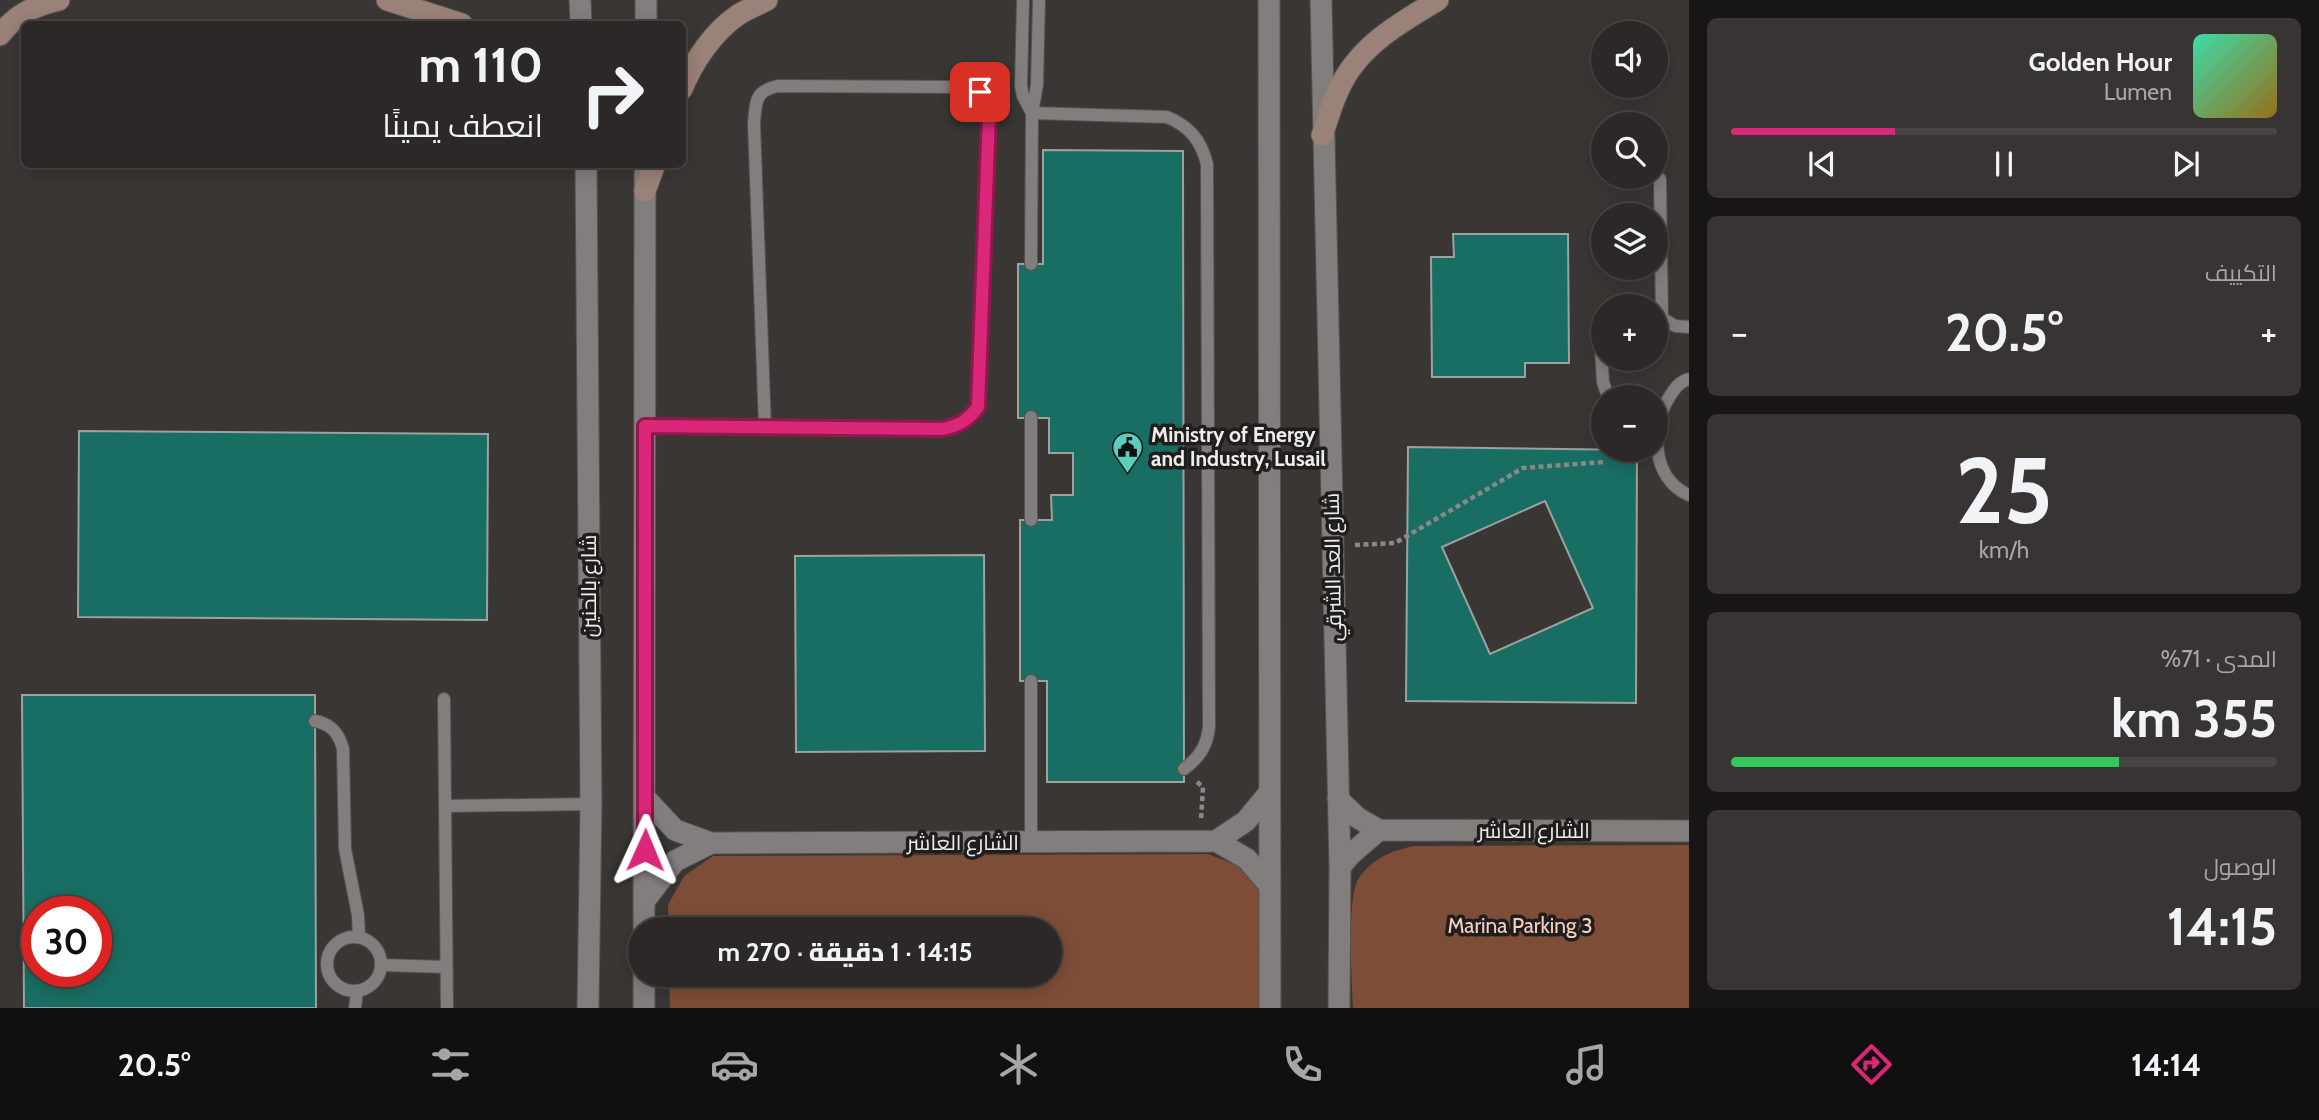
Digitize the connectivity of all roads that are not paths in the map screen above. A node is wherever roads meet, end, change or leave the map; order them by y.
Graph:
1 (59, 0) edge
2 (387, 0) edge
3 (580, 0) edge
4 (646, 0) edge
5 (767, 0) edge
6 (1023, 0) edge
7 (1039, 0) edge
8 (1269, 0) edge
9 (1321, 0) edge
10 (1438, 0) edge
11 (453, 21) edge
12 (581, 21) edge
13 (646, 21) edge
14 (0, 35) edge
15 (686, 82) edge
16 (1032, 113) junction
17 (1322, 135) junction
18 (586, 168) edge
19 (645, 168) edge
20 (654, 168) edge
21 (1660, 189) edge
22 (645, 191) junction
23 (1031, 264) dead end
24 (1689, 327) edge
25 (1689, 379) edge
26 (1668, 396) edge
27 (1031, 417) dead end
28 (645, 426) junction
29 (765, 428) junction
30 (1661, 462) edge
31 (1689, 495) edge
32 (1031, 520) dead end
33 (1031, 681) dead end
34 (444, 699) dead end
35 (315, 721) dead end
36 (1184, 769) road end
37 (1269, 793) junction
38 (646, 799) junction
39 (1338, 799) junction
40 (591, 804) junction
41 (445, 806) junction
42 (1379, 830) junction
43 (1689, 831) edge
44 (1031, 842) junction
45 (1208, 842) junction
46 (710, 844) junction
47 (1340, 867) junction
48 (1270, 886) junction
49 (645, 900) junction
50 (645, 917) edge
51 (359, 937) junction
52 (382, 965) junction
53 (446, 967) junction
54 (644, 987) edge
55 (357, 991) junction
56 (355, 1008) edge
57 (447, 1008) edge
58 (588, 1008) edge
59 (644, 1008) edge
60 (1270, 1008) edge
61 (1339, 1008) edge

1 - 14 street
2 - 11 street
3 - 12 street
4 - 13 street
5 - 15 street
6 - 16 lane
7 - 16 lane
8 - 37 street
9 - 17 street, شارع العد الشرقي
10 - 17 street
16 - 23 lane
16 - 36 lane
17 - 39 street, شارع العد الشرقي
18 - 40 street, شارع بالحنين
19 - 22 street
20 - 22 street
21 - 24 lane
22 - 28 street
25 - 26 lane
27 - 32 lane
28 - 29 lane
28 - 38 street
29 - 29 lane
30 - 31 lane
33 - 44 lane
34 - 41 lane
35 - 51 lane
37 - 45 street
37 - 48 street
38 - 46 street, الشارع العاشر
38 - 49 street
39 - 42 street
39 - 47 street, شارع العد الشرقي
40 - 41 lane
40 - 58 street, شارع بالحنين
41 - 53 lane
42 - 43 street, الشارع العاشر
42 - 47 street
44 - 45 street, الشارع العاشر
44 - 46 street, الشارع العاشر
45 - 48 street
46 - 49 street, الشارع العاشر
47 - 61 street, شارع العد الشرقي
48 - 60 street
49 - 50 street
51 - 52 lane
51 - 55 lane
52 - 53 lane
52 - 55 lane
53 - 57 lane
54 - 59 street
55 - 56 lane

